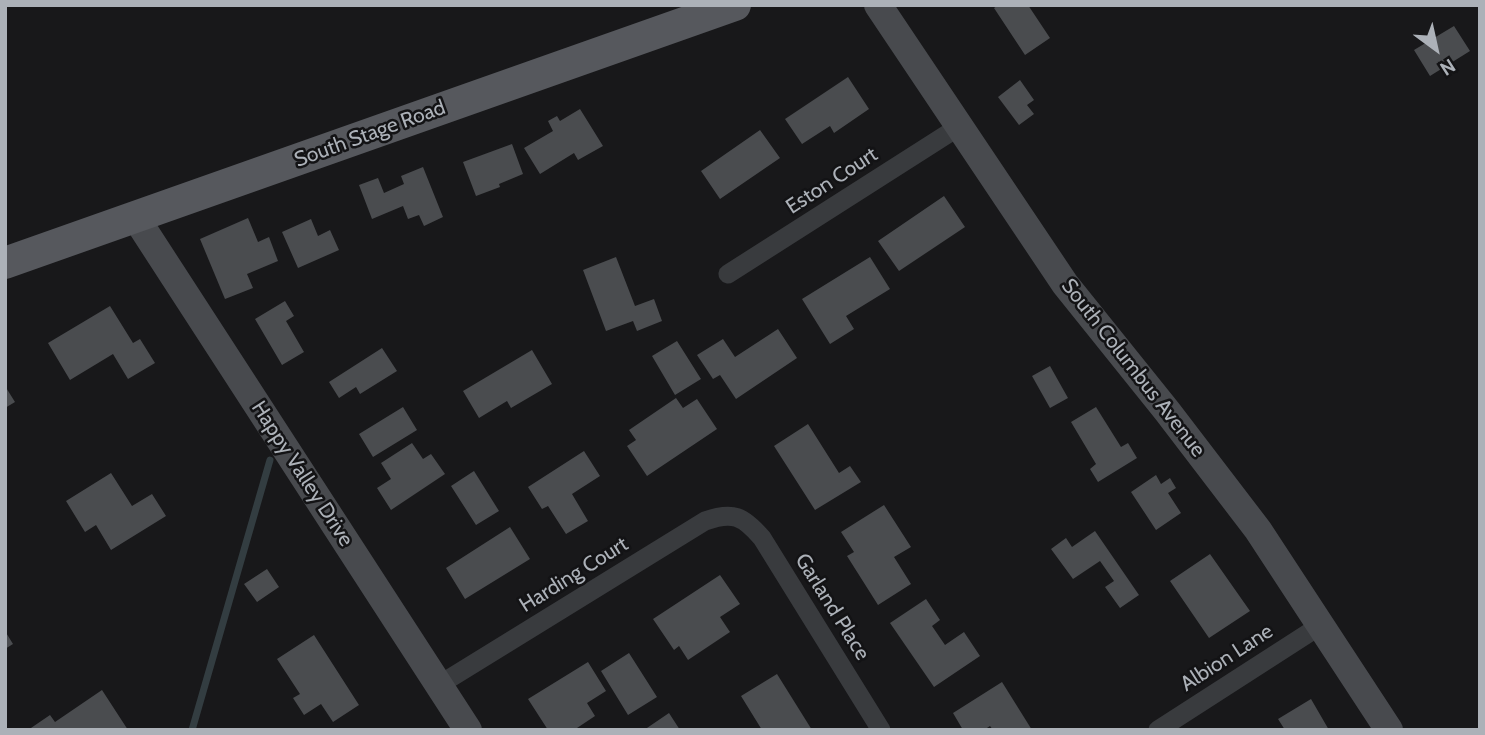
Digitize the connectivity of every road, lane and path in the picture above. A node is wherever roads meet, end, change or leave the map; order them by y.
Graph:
1 (735, 5) edge
2 (878, 5) edge
3 (960, 126) junction
4 (136, 218) junction
5 (5, 263) edge
6 (728, 274) dead end
7 (736, 517) joint
8 (1321, 625) junction
9 (439, 685) junction
10 (468, 730) edge
11 (881, 730) edge
12 (1157, 730) edge
13 (1389, 730) edge

1 - 4 main road, South Stage Road
2 - 3 main road, South Columbus Avenue
3 - 6 street, Eston Court
3 - 8 main road, South Columbus Avenue
4 - 5 main road, South Stage Road
4 - 9 main road, Happy Valley Drive
7 - 9 street, Harding Court
7 - 11 street, Garland Place
8 - 12 street, Albion Lane
8 - 13 main road, South Columbus Avenue
9 - 10 main road, Happy Valley Drive

